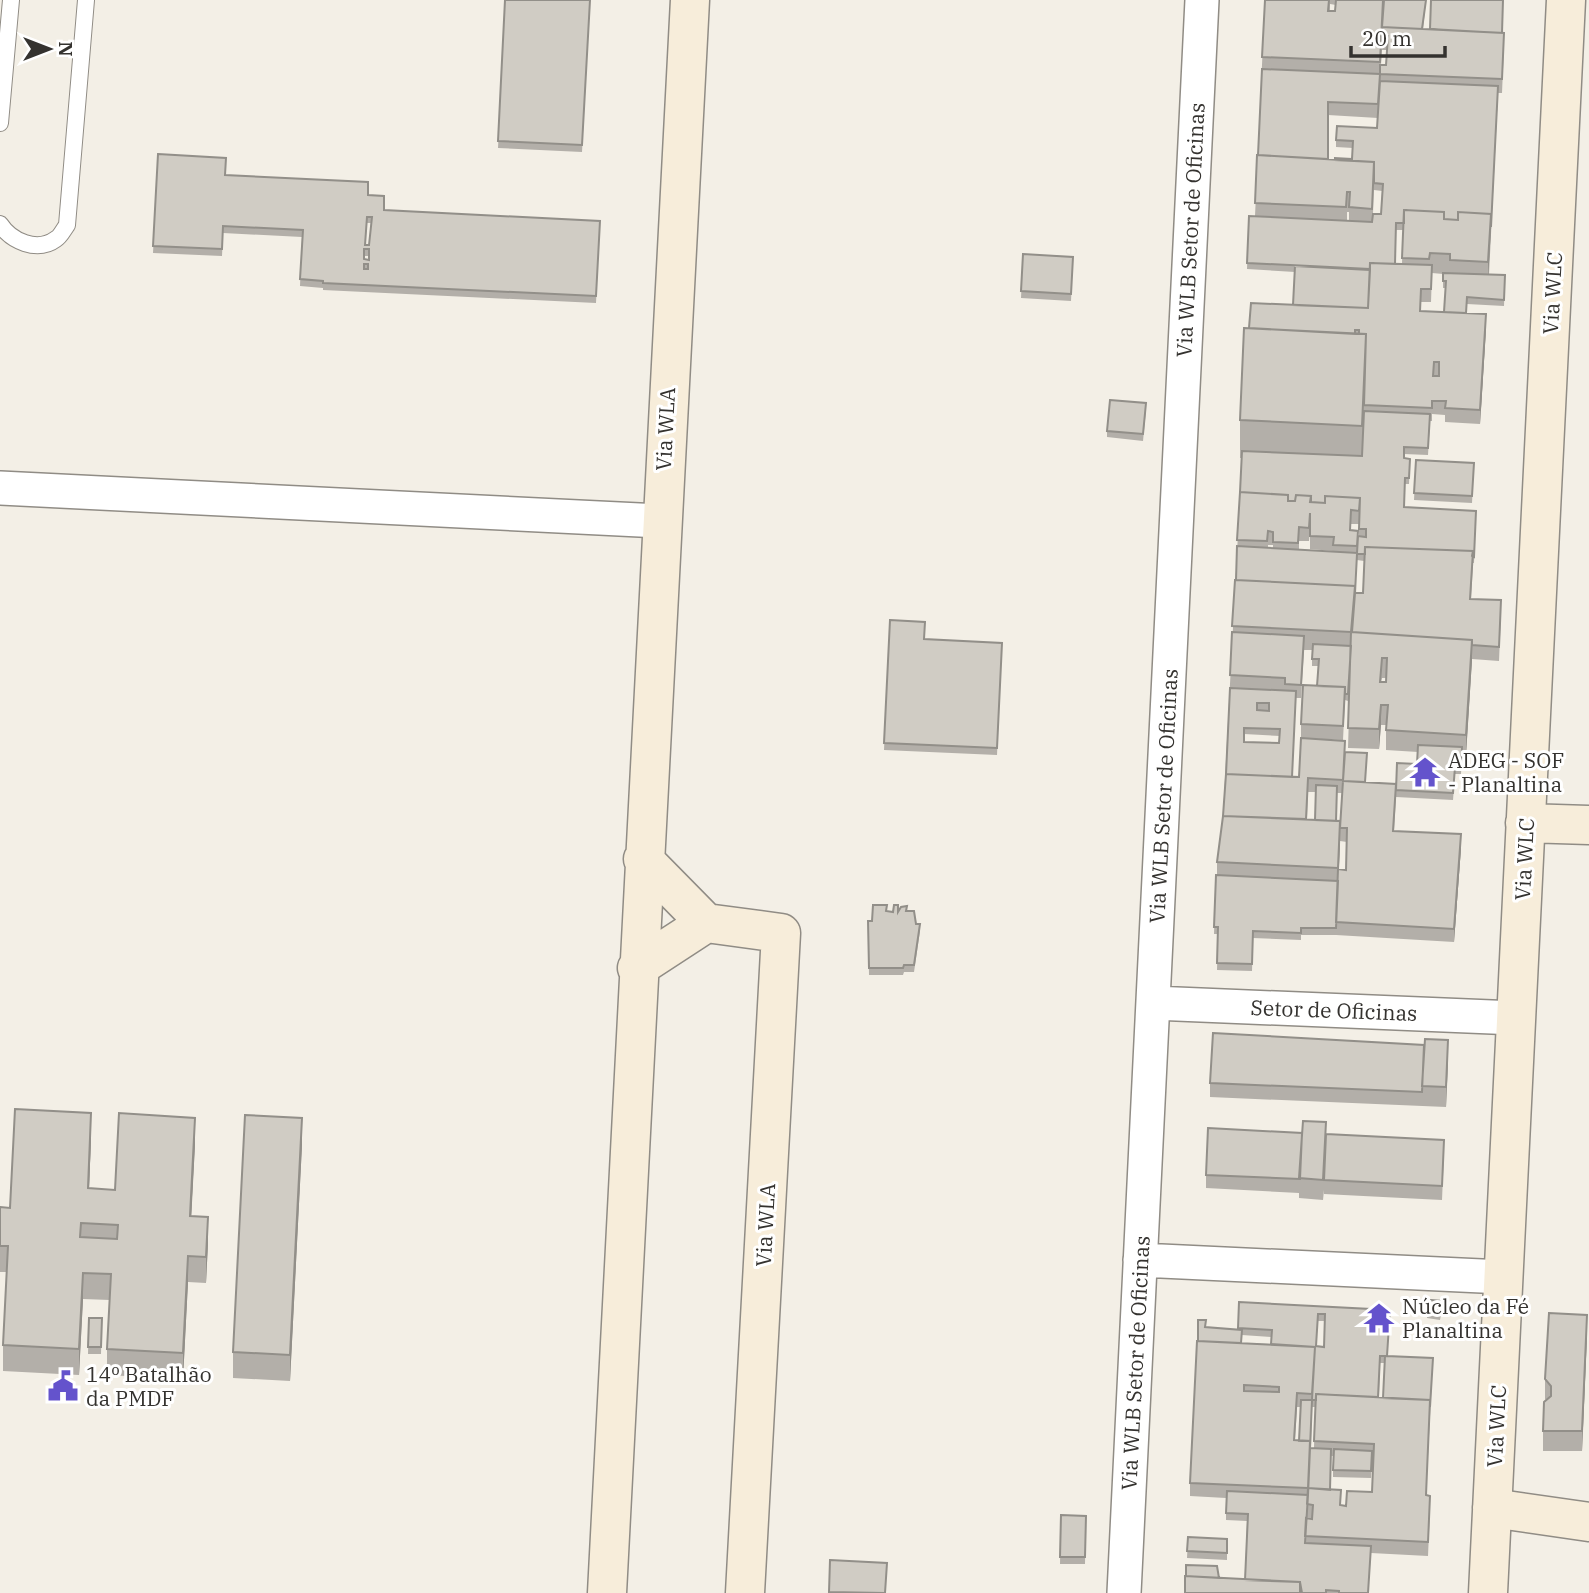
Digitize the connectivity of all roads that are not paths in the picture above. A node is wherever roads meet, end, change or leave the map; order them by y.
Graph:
1 (11, 0) edge
2 (86, 0) edge
3 (690, 0) edge
4 (1202, 0) edge
5 (1566, 0) edge
6 (0, 123) edge
7 (0, 224) edge
8 (0, 488) edge
9 (660, 521) junction
10 (1525, 823) junction
11 (1589, 825) edge
12 (643, 859) junction
13 (706, 923) junction
14 (637, 968) junction
15 (1153, 1003) junction
16 (1516, 1018) junction
17 (1140, 1260) junction
18 (1503, 1277) junction
19 (1492, 1508) junction
20 (1589, 1522) edge
21 (607, 1593) edge
22 (745, 1593) edge
23 (1124, 1593) edge
24 (1488, 1593) edge

1 - 6 lane
2 - 7 lane
3 - 9 street, Via WLA
4 - 15 street, Via WLB Setor de Oficinas
5 - 10 street, Via WLC
8 - 9 street
9 - 12 street, Via WLA
10 - 11 street
10 - 16 street, Via WLC
12 - 13 street
12 - 14 street, Via WLA
13 - 14 street
13 - 22 street, Via WLA
14 - 21 street, Via WLA
15 - 16 street, Setor de Oficinas
15 - 17 street, Via WLB Setor de Oficinas
16 - 18 street, Via WLC
17 - 18 street
17 - 23 street, Via WLB Setor de Oficinas
18 - 19 street, Via WLC
19 - 20 street
19 - 24 street, Via WLC

